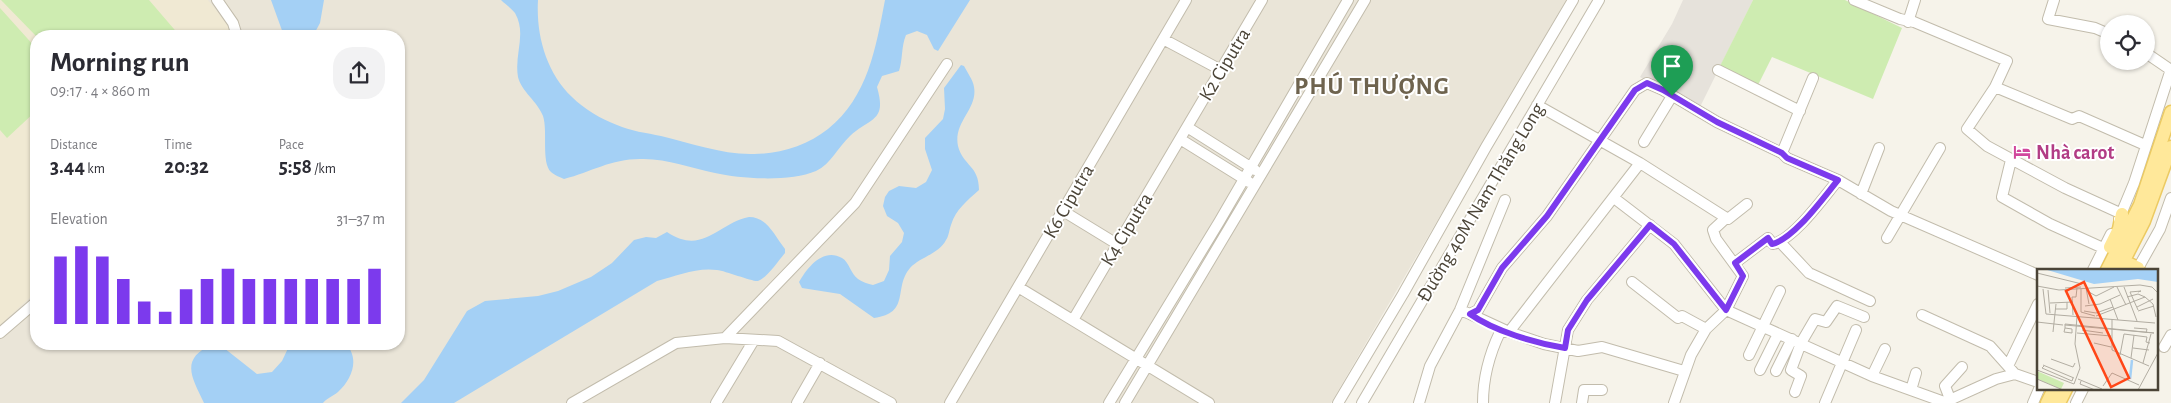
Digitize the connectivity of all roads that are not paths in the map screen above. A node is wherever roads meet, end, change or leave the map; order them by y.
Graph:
1 (217, 0) edge
2 (1186, 0) edge
3 (1262, 0) edge
4 (1348, 0) edge
5 (1365, 0) edge
6 (1573, 0) edge
7 (1854, 0) edge
8 (1915, 0) edge
9 (2054, 0) edge
10 (1594, 2) edge
11 (1875, 4) edge
12 (1908, 22) junction
13 (234, 30) edge
14 (2100, 30) edge
15 (1163, 40) junction
16 (2155, 59) edge
17 (947, 64) dead end
18 (2171, 69) edge
19 (1221, 70) junction
20 (1718, 70) dead end
21 (1813, 78) dead end
22 (1995, 87) junction
23 (1672, 96) junction
24 (1537, 105) junction
25 (1800, 111) junction
26 (2171, 112) edge
27 (1187, 128) junction
28 (1180, 139) junction
29 (1601, 140) junction
30 (1644, 142) dead end
31 (2145, 145) junction
32 (2171, 147) edge
33 (1879, 148) dead end
34 (1940, 148) dead end
35 (1782, 153) junction
36 (2012, 160) junction
37 (1640, 163) junction
38 (1250, 167) junction
39 (1262, 174) junction
40 (1244, 178) junction
41 (1838, 180) junction
42 (1255, 185) junction
43 (1861, 194) junction
44 (1614, 198) junction
45 (2171, 198) edge
46 (1505, 200) dead end
47 (1747, 204) dead end
48 (1063, 211) junction
49 (2122, 214) junction
50 (1901, 215) junction
51 (1726, 218) junction
52 (1650, 225) junction
53 (1887, 238) dead end
54 (1780, 242) junction
55 (1117, 244) junction
56 (2103, 248) junction
57 (1735, 263) junction
58 (2121, 266) edge
59 (2093, 269) edge
60 (2099, 269) edge
61 (2108, 269) edge
62 (2137, 269) edge
63 (2037, 276) edge
64 (1632, 282) dead end
65 (1018, 287) junction
66 (1780, 291) dead end
67 (1870, 301) dead end
68 (2037, 306) edge
69 (30, 307) edge
70 (1726, 310) junction
71 (1465, 312) junction
72 (1922, 315) dead end
73 (1864, 316) dead end
74 (1073, 320) junction
75 (1763, 328) junction
76 (1706, 329) junction
77 (1856, 330) dead end
78 (1509, 332) junction
79 (0, 333) edge
80 (1778, 334) junction
81 (2171, 335) edge
82 (726, 338) junction
83 (754, 340) junction
84 (1797, 341) junction
85 (2164, 347) dead end
86 (1565, 348) junction
87 (1885, 349) dead end
88 (1749, 355) dead end
89 (1136, 359) junction
90 (1842, 362) junction
91 (820, 363) junction
92 (1147, 366) junction
93 (1962, 367) dead end
94 (1760, 370) dead end
95 (2011, 370) junction
96 (1684, 371) junction
97 (1776, 371) dead end
98 (1916, 373) dead end
99 (1872, 376) junction
100 (2037, 382) edge
101 (1602, 390) dead end
102 (1911, 390) junction
103 (2039, 390) edge
104 (2061, 390) edge
105 (2062, 390) edge
106 (2082, 390) edge
107 (1795, 392) dead end
108 (1945, 402) edge
109 (572, 403) edge
110 (716, 403) edge
111 (797, 403) edge
112 (891, 403) edge
113 (950, 403) edge
114 (1109, 403) edge
115 (1125, 403) edge
116 (1209, 403) edge
117 (1338, 403) edge
118 (1362, 403) edge
119 (1419, 403) edge
120 (1483, 403) edge
121 (1554, 403) edge
122 (1582, 403) edge
123 (1674, 403) edge
124 (1825, 403) edge
125 (2033, 403) edge
126 (2047, 403) edge
127 (2058, 403) edge
128 (2076, 403) edge

1 - 13 street
2 - 15 street, K6 Ciputra
3 - 19 street, K2 Ciputra
4 - 38 street
5 - 39 street
6 - 117 street, Đường 40M Nam Thăng Long
7 - 11 street
8 - 12 street
9 - 14 street
10 - 24 street, Đường 40M Nam Thăng Long
11 - 12 street
12 - 22 street
15 - 19 street
15 - 48 street, K6 Ciputra
16 - 18 street
17 - 82 street
18 - 31 street
19 - 27 street, K2 Ciputra
20 - 25 street
21 - 25 street
22 - 31 street
22 - 36 street
23 - 29 street
23 - 30 street
23 - 35 street
24 - 29 street
24 - 118 street, Đường 40M Nam Thăng Long
25 - 35 street
26 - 61 main road
27 - 28 street, K2 Ciputra
27 - 38 street
28 - 40 street
28 - 55 street, K4 Ciputra
29 - 37 street
29 - 71 street
31 - 49 street
32 - 58 main road
33 - 43 street
34 - 50 street
35 - 41 street
36 - 49 street
36 - 56 street
37 - 44 street
37 - 51 street
38 - 39 street
38 - 40 street
39 - 42 street
40 - 42 street
40 - 89 street
41 - 43 street
41 - 54 street
42 - 92 street
43 - 50 street
44 - 52 street
44 - 78 street
45 - 62 street
46 - 71 street
47 - 51 street
48 - 55 street
48 - 65 street, K6 Ciputra
49 - 56 street
49 - 60 main road
50 - 53 street
50 - 63 street
51 - 57 street
52 - 70 street
52 - 86 street
54 - 57 street
54 - 67 street
55 - 74 street, K4 Ciputra
56 - 59 street
57 - 70 street
58 - 62 main road
64 - 76 street
65 - 74 street
65 - 113 street, K6 Ciputra
66 - 75 street
68 - 95 street
69 - 79 street
70 - 75 street
70 - 76 street
71 - 78 street
71 - 119 street
72 - 95 street
73 - 84 street
74 - 89 street
75 - 80 street
75 - 88 street
76 - 96 street
77 - 90 street
78 - 86 street
78 - 120 street
80 - 84 street
80 - 94 street
81 - 85 street
82 - 83 street
82 - 109 street
83 - 91 street
83 - 110 street
84 - 90 street
84 - 97 street
84 - 107 street
86 - 96 street
86 - 121 street
87 - 99 street
89 - 92 street
89 - 114 street
90 - 99 street
90 - 124 street
91 - 111 street
91 - 112 street
92 - 115 street
92 - 116 street
93 - 108 street
95 - 100 street
95 - 108 street
96 - 123 street
98 - 102 street
99 - 102 street
101 - 122 street
102 - 108 street
103 - 125 street
104 - 126 main road
105 - 127 main road
106 - 128 street

